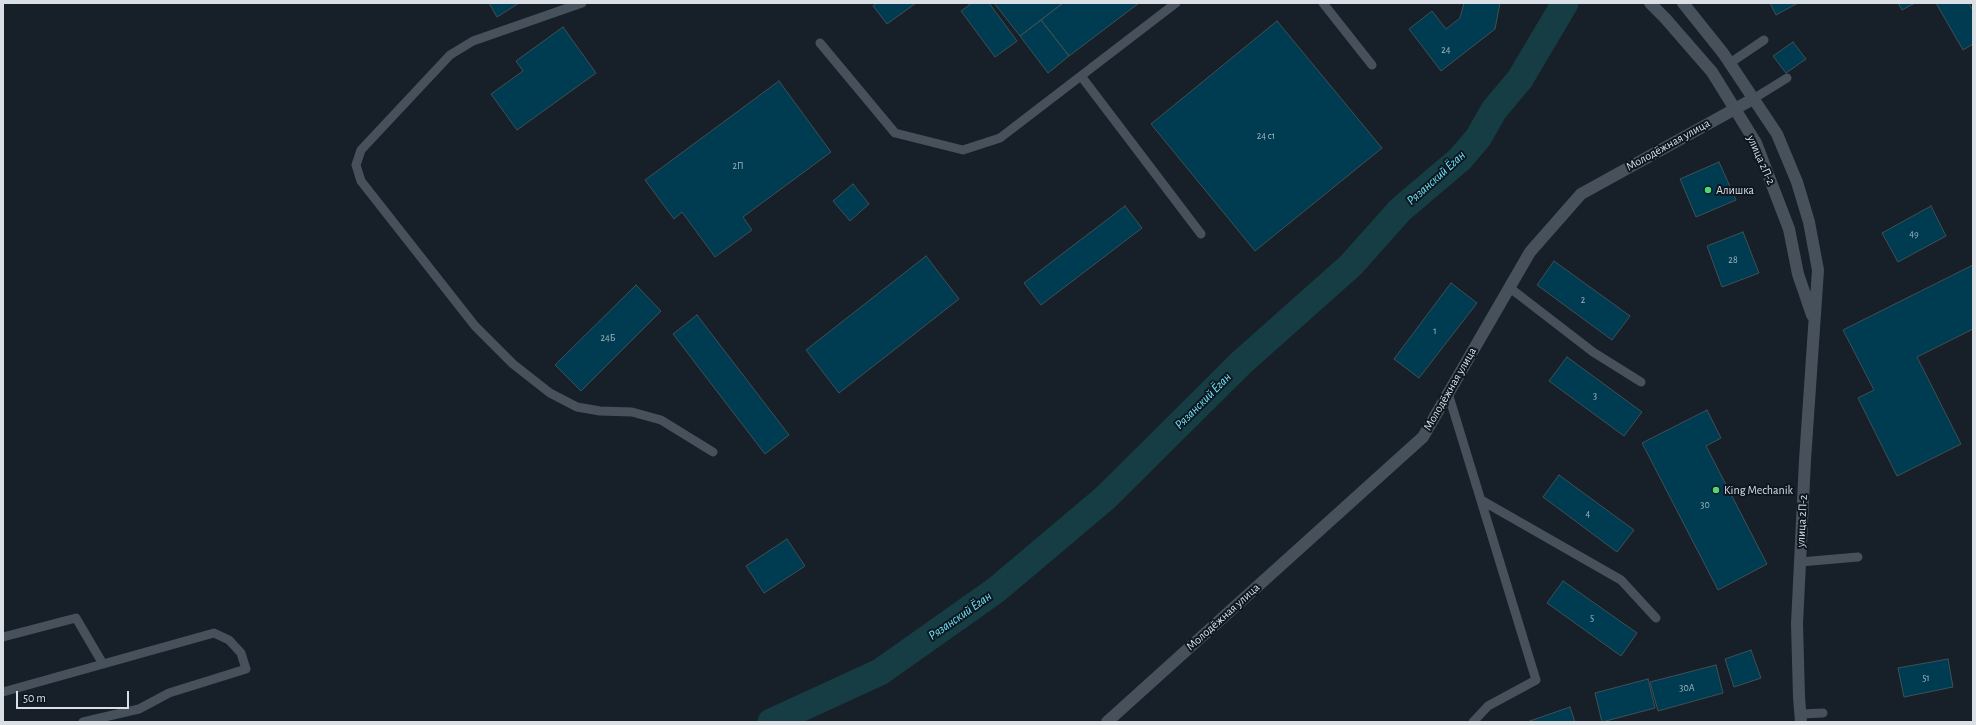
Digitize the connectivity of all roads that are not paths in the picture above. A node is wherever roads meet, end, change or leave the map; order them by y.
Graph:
1 (582, 3) edge
2 (1176, 3) edge
3 (1323, 3) edge
4 (1650, 3) edge
5 (1683, 4) edge
6 (1764, 40) dead end
7 (820, 43) dead end
8 (1730, 63) junction
9 (1372, 65) dead end
10 (1081, 76) junction
11 (1787, 78) dead end
12 (1753, 99) junction
13 (1734, 109) junction
14 (1201, 234) dead end
15 (1510, 288) junction
16 (1814, 320) junction
17 (1641, 382) dead end
18 (1448, 394) junction
19 (713, 452) dead end
20 (1481, 500) junction
21 (1858, 557) dead end
22 (1800, 562) junction
23 (1656, 618) dead end
24 (3, 637) edge
25 (103, 664) junction
26 (3, 692) edge
27 (1823, 713) dead end
28 (1801, 718) edge
29 (84, 722) edge
30 (1106, 722) edge
31 (1473, 722) edge

1 - 19 lane
2 - 10 lane
3 - 9 lane
4 - 13 main road, улица 2П-2
5 - 8 main road, улица 2П-2
6 - 8 lane
7 - 10 lane
8 - 12 main road, улица 2П-2
10 - 14 lane
11 - 12 lane
12 - 13 main road, Молодёжная улица
12 - 16 main road, улица 2П-2
13 - 15 main road, Молодёжная улица
13 - 16 main road, улица 2П-2
15 - 17 lane
15 - 18 main road, Молодёжная улица
16 - 22 main road, улица 2П-2
18 - 20 lane
18 - 30 main road, Молодёжная улица
20 - 23 lane
20 - 31 lane
21 - 22 lane
22 - 28 main road, улица 2П-2
24 - 25 lane
25 - 26 lane
25 - 29 lane
27 - 28 lane

